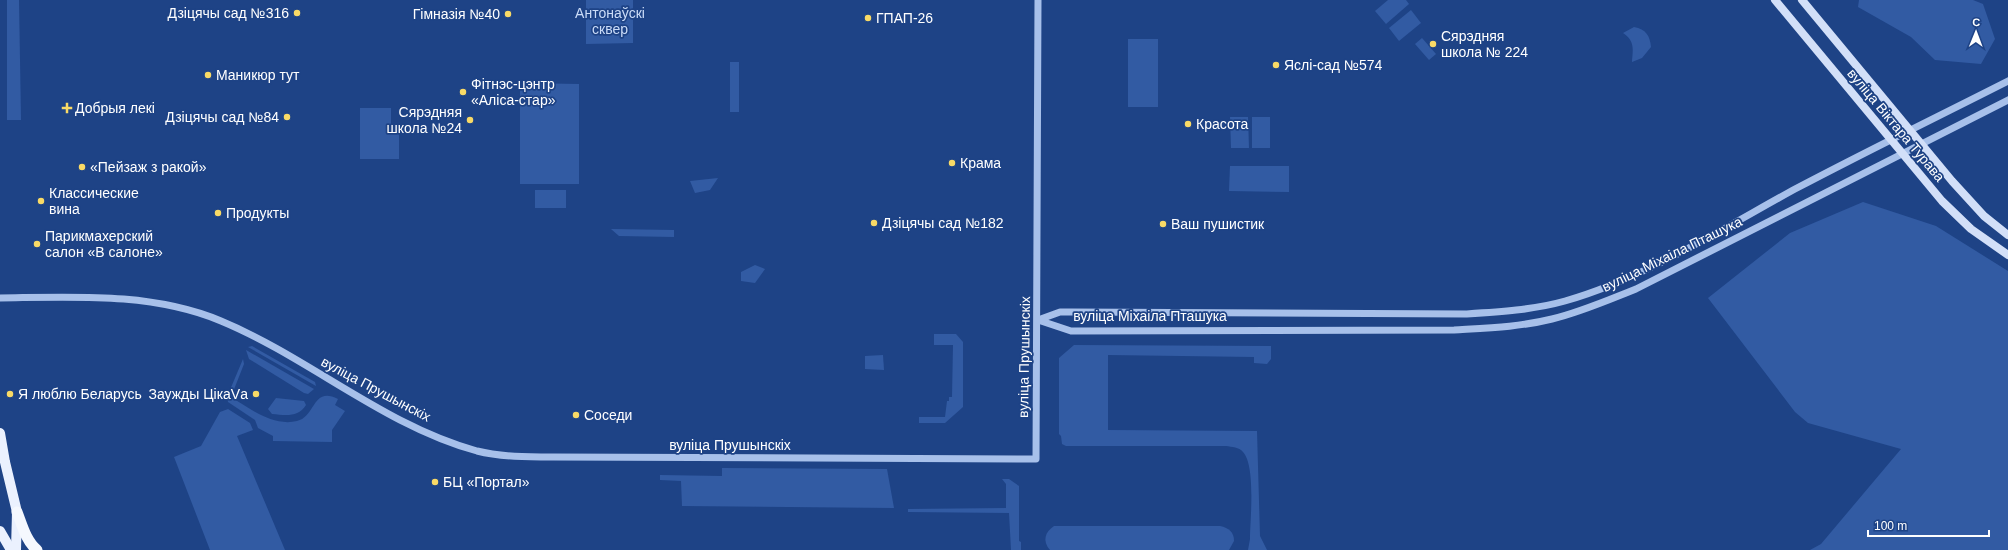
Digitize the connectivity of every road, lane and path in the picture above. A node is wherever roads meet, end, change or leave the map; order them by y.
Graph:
1 (1038, 0) edge
2 (1775, 0) edge
3 (1802, 0) edge
4 (2008, 82) edge
5 (2008, 100) edge
6 (1910, 130) junction
7 (1891, 140) junction
8 (1921, 143) junction
9 (1902, 153) junction
10 (2008, 235) edge
11 (2008, 255) edge
12 (0, 298) edge
13 (1038, 320) junction
14 (0, 433) edge
15 (17, 512) junction
16 (0, 531) edge
17 (11, 550) edge
18 (16, 550) edge
19 (37, 550) edge

1 - 13 street, вуліца Прушынскіх
2 - 7 main road, вуліца Віктара Турава
3 - 6 main road, вуліца Віктара Турава
4 - 6 street, вуліца Міхаіла Пташука
5 - 8 street, вуліца Міхаіла Пташука
6 - 7 street, вуліца Міхаіла Пташука
6 - 8 main road, вуліца Віктара Турава
7 - 9 main road, вуліца Віктара Турава
7 - 13 street, вуліца Міхаіла Пташука
8 - 9 street, вуліца Міхаіла Пташука
8 - 10 main road, вуліца Віктара Турава
9 - 11 main road, вуліца Віктара Турава
9 - 13 street, вуліца Міхаіла Пташука
12 - 13 street, вуліца Прушынскіх
14 - 15 main road
15 - 18 main road
15 - 19 highway
16 - 17 main road

